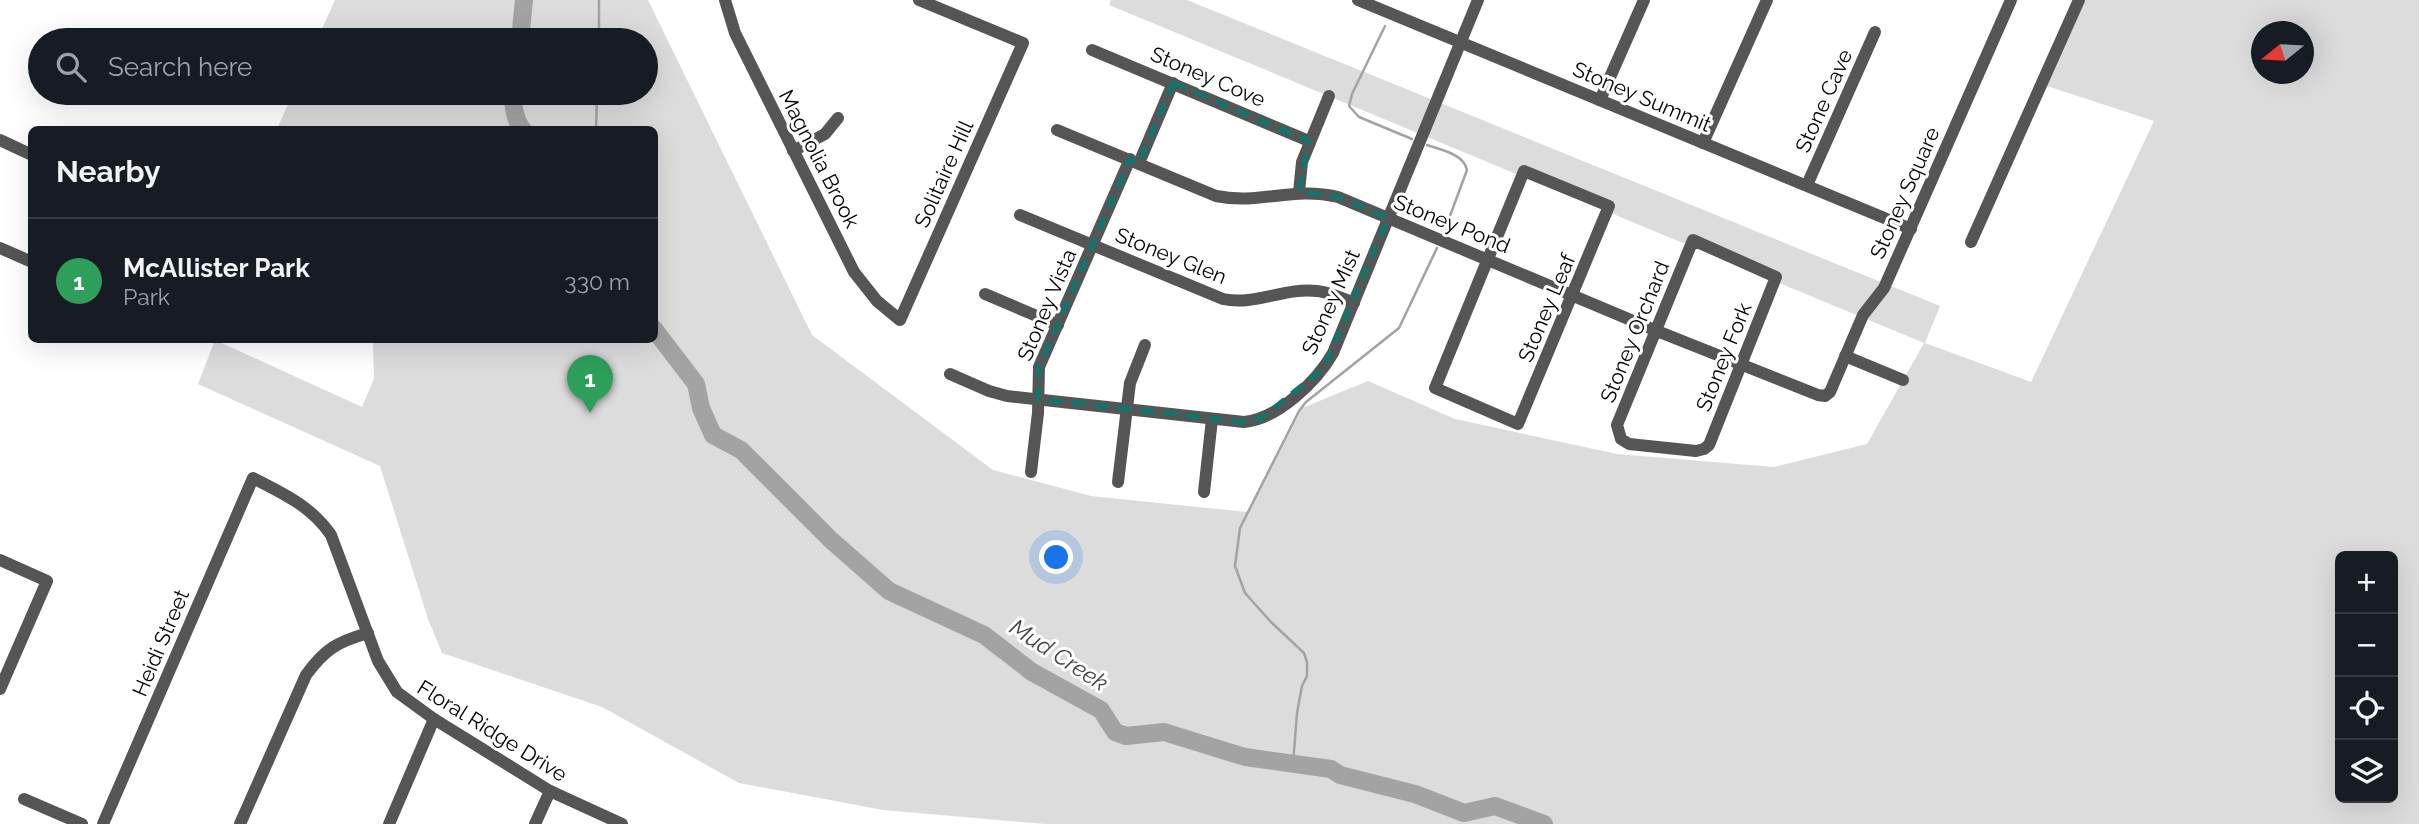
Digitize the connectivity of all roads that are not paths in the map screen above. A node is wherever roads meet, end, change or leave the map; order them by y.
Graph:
1 (725, 0) edge
2 (919, 0) edge
3 (1357, 0) edge
4 (1478, 0) edge
5 (1644, 0) edge
6 (1767, 0) edge
7 (2011, 0) edge
8 (2079, 0) edge
9 (1387, 6) edge
10 (1875, 32) dead end
11 (1460, 42) junction
12 (1092, 50) dead end
13 (1173, 83) junction
14 (1329, 96) dead end
15 (1600, 100) junction
16 (838, 118) dead end
17 (1057, 130) dead end
18 (0, 139) edge
19 (1309, 141) junction
20 (1703, 143) junction
21 (793, 151) junction
22 (28, 153) edge
23 (1134, 161) junction
24 (1807, 186) junction
25 (1299, 192) junction
26 (1020, 215) dead end
27 (1388, 218) junction
28 (1911, 229) junction
29 (1693, 240) joint
30 (1971, 242) dead end
31 (1092, 246) junction
32 (0, 248) edge
33 (28, 258) edge
34 (1488, 260) junction
35 (985, 294) dead end
36 (1574, 295) junction
37 (1354, 303) junction
38 (900, 320) joint
39 (1058, 325) junction
40 (1657, 331) junction
41 (1145, 345) dead end
42 (1845, 356) junction
43 (1742, 365) junction
44 (950, 374) dead end
45 (1903, 380) dead end
46 (1825, 396) joint
47 (1038, 399) junction
48 (1126, 410) junction
49 (1212, 419) junction
50 (1704, 449) joint
51 (1031, 472) dead end
52 (253, 478) joint
53 (1118, 482) dead end
54 (1204, 492) dead end
55 (0, 560) edge
56 (368, 633) junction
57 (0, 689) edge
58 (434, 719) junction
59 (550, 791) junction
60 (24, 799) dead end
61 (82, 824) edge
62 (103, 824) edge
63 (240, 824) edge
64 (388, 824) edge
65 (535, 824) edge
66 (622, 824) edge

1 - 21 street, Magnolia Brook
2 - 38 street, Solitaire Hill
3 - 9 street, Stoney Summit
4 - 11 street, Stoney Mist
5 - 15 street
6 - 20 street
7 - 28 street, Stoney Square
8 - 30 street
9 - 11 street, Stoney Summit
10 - 24 street, Stone Cave
11 - 15 street, Stoney Summit
11 - 27 street, Stoney Mist
12 - 13 street, Stoney Cove
13 - 19 street, Stoney Cove
13 - 23 street, Stoney Vista
14 - 19 street
15 - 20 street, Stoney Summit
16 - 21 street
17 - 23 street, Stoney Pond
18 - 22 street
19 - 25 street
20 - 24 street, Stoney Summit
21 - 38 street, Magnolia Brook
23 - 25 street, Stoney Pond
23 - 31 street, Stoney Vista
24 - 28 street, Stoney Summit
25 - 27 street, Stoney Pond
26 - 31 street, Stoney Glen
27 - 34 street, Stoney Pond
27 - 37 street, Stoney Mist
28 - 42 street, Stoney Square
29 - 40 street, Stoney Orchard
29 - 43 street, Stoney Fork
31 - 37 street, Stoney Glen
31 - 39 street, Stoney Vista
32 - 33 street
34 - 36 street, Stoney Pond
34 - 36 street, Stoney Leaf
34 - 36 street, Stoney Leaf
35 - 39 street
36 - 40 street, Stoney Pond
37 - 49 street, Stoney Mist
39 - 47 street, Stoney Vista
40 - 43 street, Stoney Pond
40 - 50 street, Stoney Orchard
41 - 48 street
42 - 45 street
42 - 46 street, Stoney Square
43 - 46 street, Stoney Pond
43 - 50 street, Stoney Fork
44 - 47 street, Stoney Mist
47 - 48 street, Stoney Mist
47 - 51 street, Stoney Vista
48 - 49 street, Stoney Mist
48 - 53 street
49 - 54 street
52 - 56 street, Floral Ridge Drive
52 - 62 street, Heidi Street
55 - 57 street
56 - 58 street, Floral Ridge Drive
56 - 63 street
58 - 59 street, Floral Ridge Drive
58 - 64 street
59 - 65 street
59 - 66 street, Floral Ridge Drive
60 - 61 street

